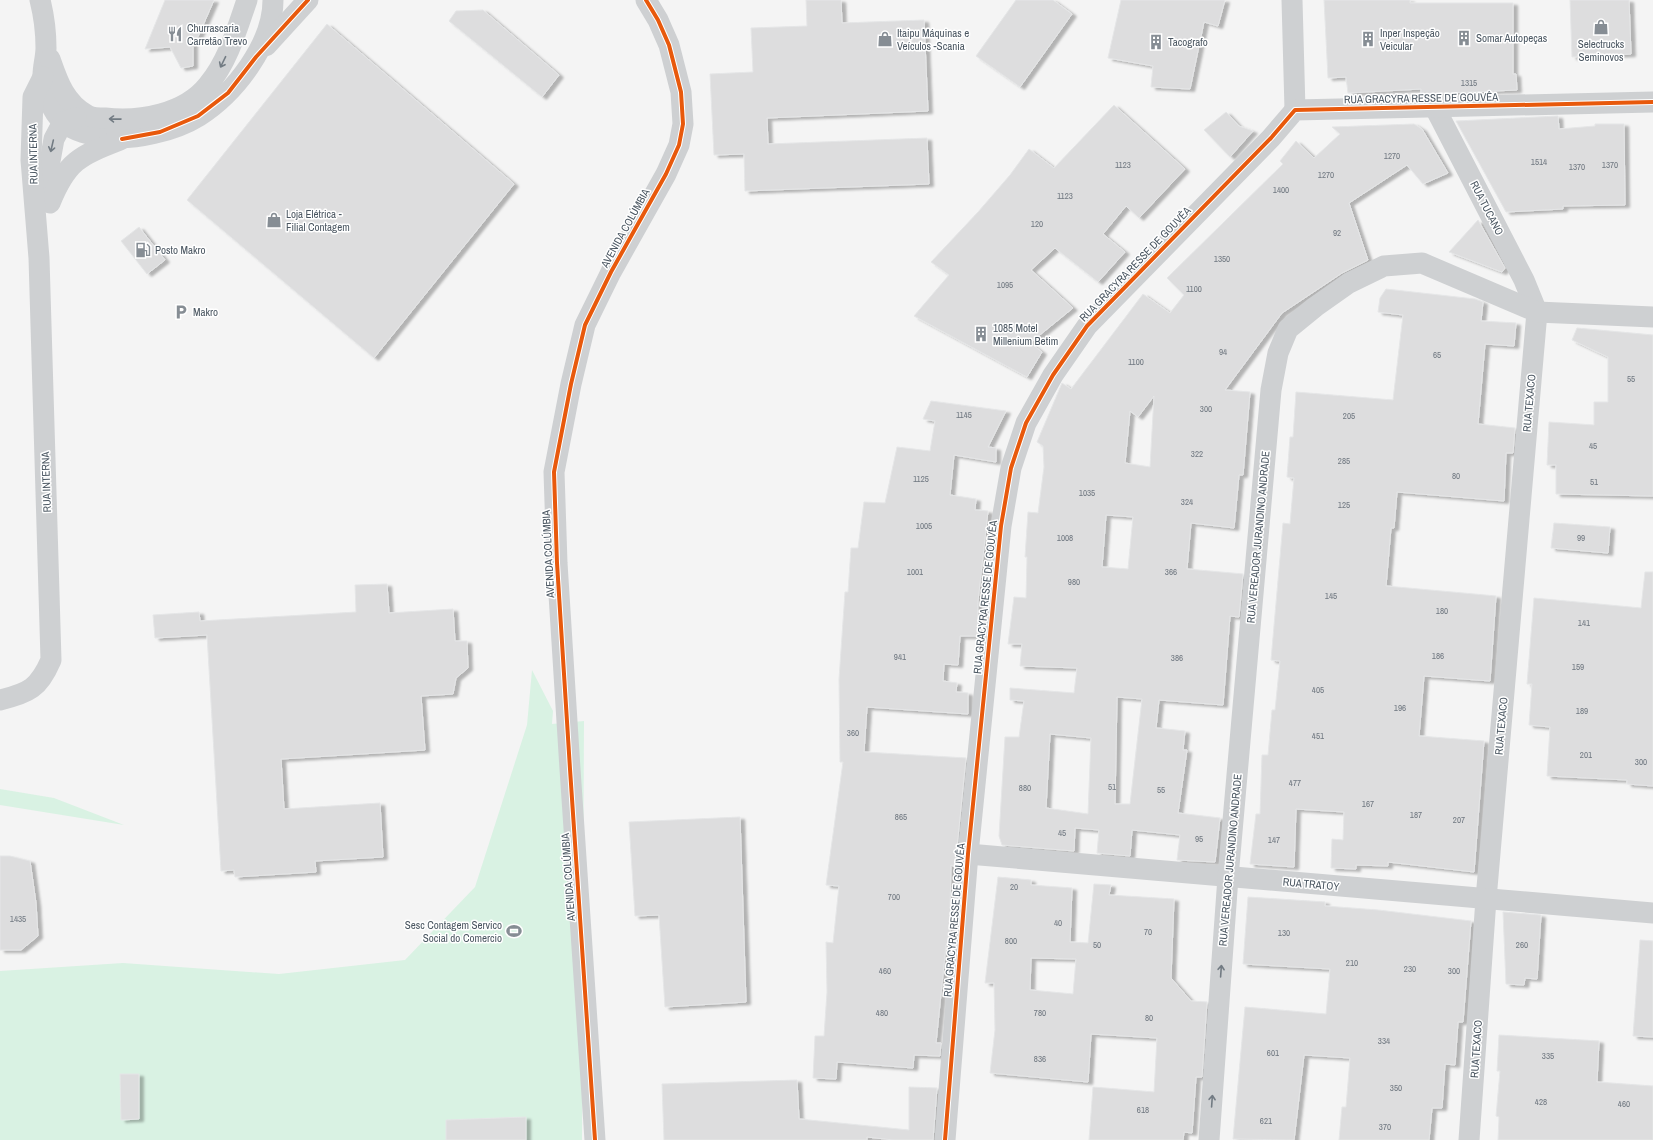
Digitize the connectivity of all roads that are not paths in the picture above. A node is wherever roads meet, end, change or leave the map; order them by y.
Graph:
1 (247, 0) edge
2 (273, 0) edge
3 (308, 0) edge
4 (646, 0) edge
5 (1292, 0) edge
6 (43, 5) edge
7 (46, 49) junction
8 (256, 56) junction
9 (43, 77) junction
10 (1653, 102) edge
11 (1434, 106) junction
12 (1295, 110) junction
13 (89, 116) junction
14 (64, 122) junction
15 (122, 139) junction
16 (38, 234) junction
17 (1537, 312) junction
18 (1653, 317) edge
19 (0, 700) edge
20 (968, 854) junction
21 (1228, 877) junction
22 (1486, 899) junction
23 (1653, 914) edge
24 (595, 1140) edge
25 (945, 1140) edge
26 (1209, 1140) edge
27 (1469, 1140) edge

1 -> 13 street
2 - 8 street
3 - 8 street
4 - 24 street, AVENIDA COLÚMBIA
5 - 12 street
6 - 7 street
7 - 9 street
7 - 13 street
8 - 15 street
9 - 14 street
9 - 16 street, RUA INTERNA
10 - 11 street, RUA GRACYRA RESSE DE GOUVÊA
11 - 12 street, RUA GRACYRA RESSE DE GOUVÊA
11 - 17 street, RUA TUCANO
12 - 20 street, RUA GRACYRA RESSE DE GOUVÊA
13 - 14 street
14 - 15 street
14 -> 16 street
15 - 16 street, RUA INTERNA
16 - 19 street, RUA INTERNA
17 - 18 street, RUA VEREADOR JURANDINO ANDRADE
17 - 21 street, RUA VEREADOR JURANDINO ANDRADE
17 - 22 street, RUA TEXACO
20 - 21 street, RUA TRATOY
20 - 25 street, RUA GRACYRA RESSE DE GOUVÊA
21 - 22 street, RUA TRATOY
26 -> 21 street, RUA VEREADOR JURANDINO ANDRADE
22 - 23 street, RUA TRATOY
22 - 27 street, RUA TEXACO

